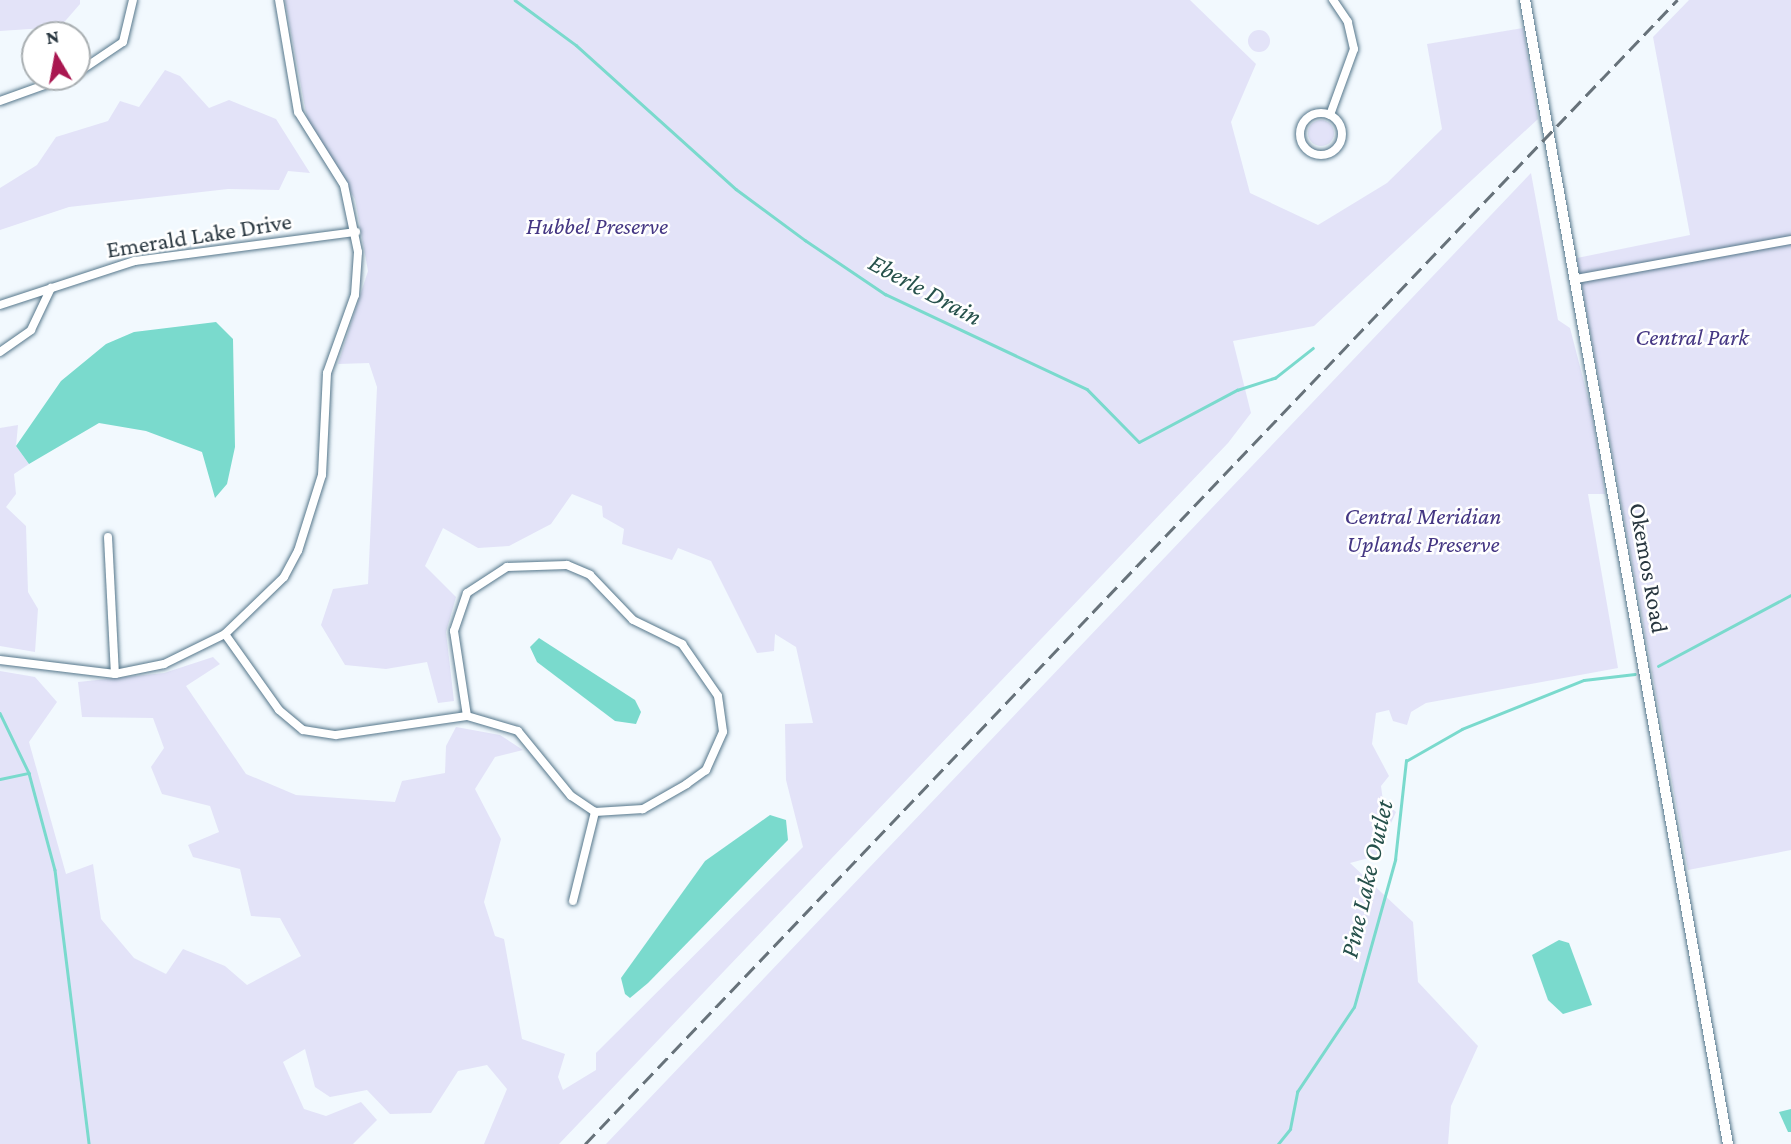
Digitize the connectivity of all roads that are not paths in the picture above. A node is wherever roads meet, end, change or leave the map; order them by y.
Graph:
1 (132, 0) edge
2 (279, 0) edge
3 (1333, 0) edge
4 (1525, 0) edge
5 (91, 64) edge
6 (28, 91) edge
7 (0, 101) edge
8 (1330, 116) junction
9 (356, 232) junction
10 (1791, 240) edge
11 (1576, 279) junction
12 (51, 288) junction
13 (0, 305) edge
14 (0, 352) edge
15 (108, 537) dead end
16 (225, 634) junction
17 (0, 660) edge
18 (115, 674) junction
19 (467, 716) junction
20 (595, 812) junction
21 (573, 901) dead end
22 (1728, 1144) edge

1 - 5 street
2 - 9 street
3 - 8 street
4 - 11 street, Okemos Road
6 - 7 street
8 - 8 street
9 - 12 street, Emerald Lake Drive
9 - 16 street
10 - 11 street
11 - 22 street, Okemos Road
12 - 13 street, Emerald Lake Drive
12 - 14 street
15 - 18 street
16 - 18 street
16 - 19 street
17 - 18 street
19 - 20 street
19 - 20 street
20 - 21 street

